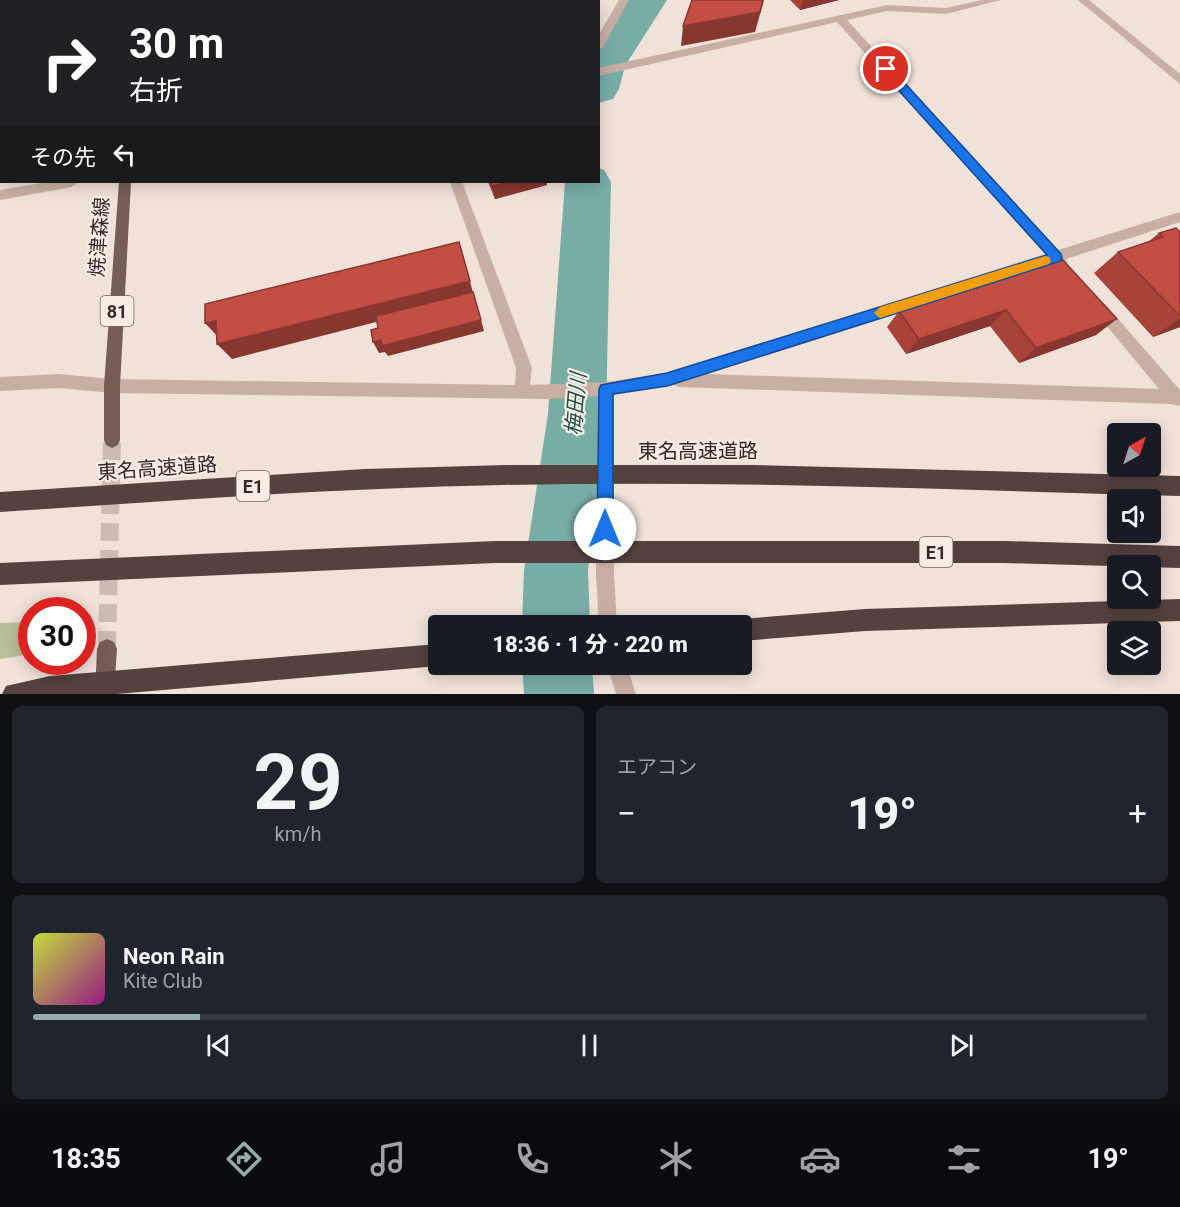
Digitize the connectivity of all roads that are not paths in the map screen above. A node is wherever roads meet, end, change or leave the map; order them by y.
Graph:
1 (624, 0) edge
2 (996, 0) edge
3 (1083, 0) edge
4 (840, 18) junction
5 (600, 43) edge
6 (600, 72) edge
7 (1180, 80) edge
8 (66, 183) edge
9 (125, 183) edge
10 (456, 183) edge
11 (0, 195) edge
12 (1180, 217) edge
13 (1056, 257) junction
14 (1071, 274) edge
15 (1093, 301) edge
16 (667, 380) junction
17 (0, 384) edge
18 (112, 386) junction
19 (606, 389) junction
20 (522, 392) junction
21 (1178, 399) edge
22 (112, 440) tunnel mouth
23 (1180, 486) edge
24 (0, 502) edge
25 (1180, 556) edge
26 (0, 574) edge
27 (1180, 610) edge
28 (607, 615) edge
29 (752, 629) edge
30 (107, 649) tunnel mouth
31 (428, 656) edge
32 (620, 675) edge
33 (14, 694) edge
34 (104, 694) edge
35 (626, 694) edge

1 - 5 street
2 - 4 street
3 - 7 street
4 - 6 street
4 - 13 street
8 - 11 street
9 - 18 main road, 焼津森線 / 81
10 - 20 street
12 - 13 street
13 - 14 street
13 - 16 street
15 - 21 street
16 - 19 street
16 - 21 street
17 - 18 street
18 - 20 street
18 - 22 main road, 焼津森線 / 81
19 - 20 street
19 - 28 street
23 - 24 highway, 東名高速道路 / E1
25 - 26 highway, E1
27 - 29 highway
30 - 34 main road
31 - 33 highway
32 - 35 street

